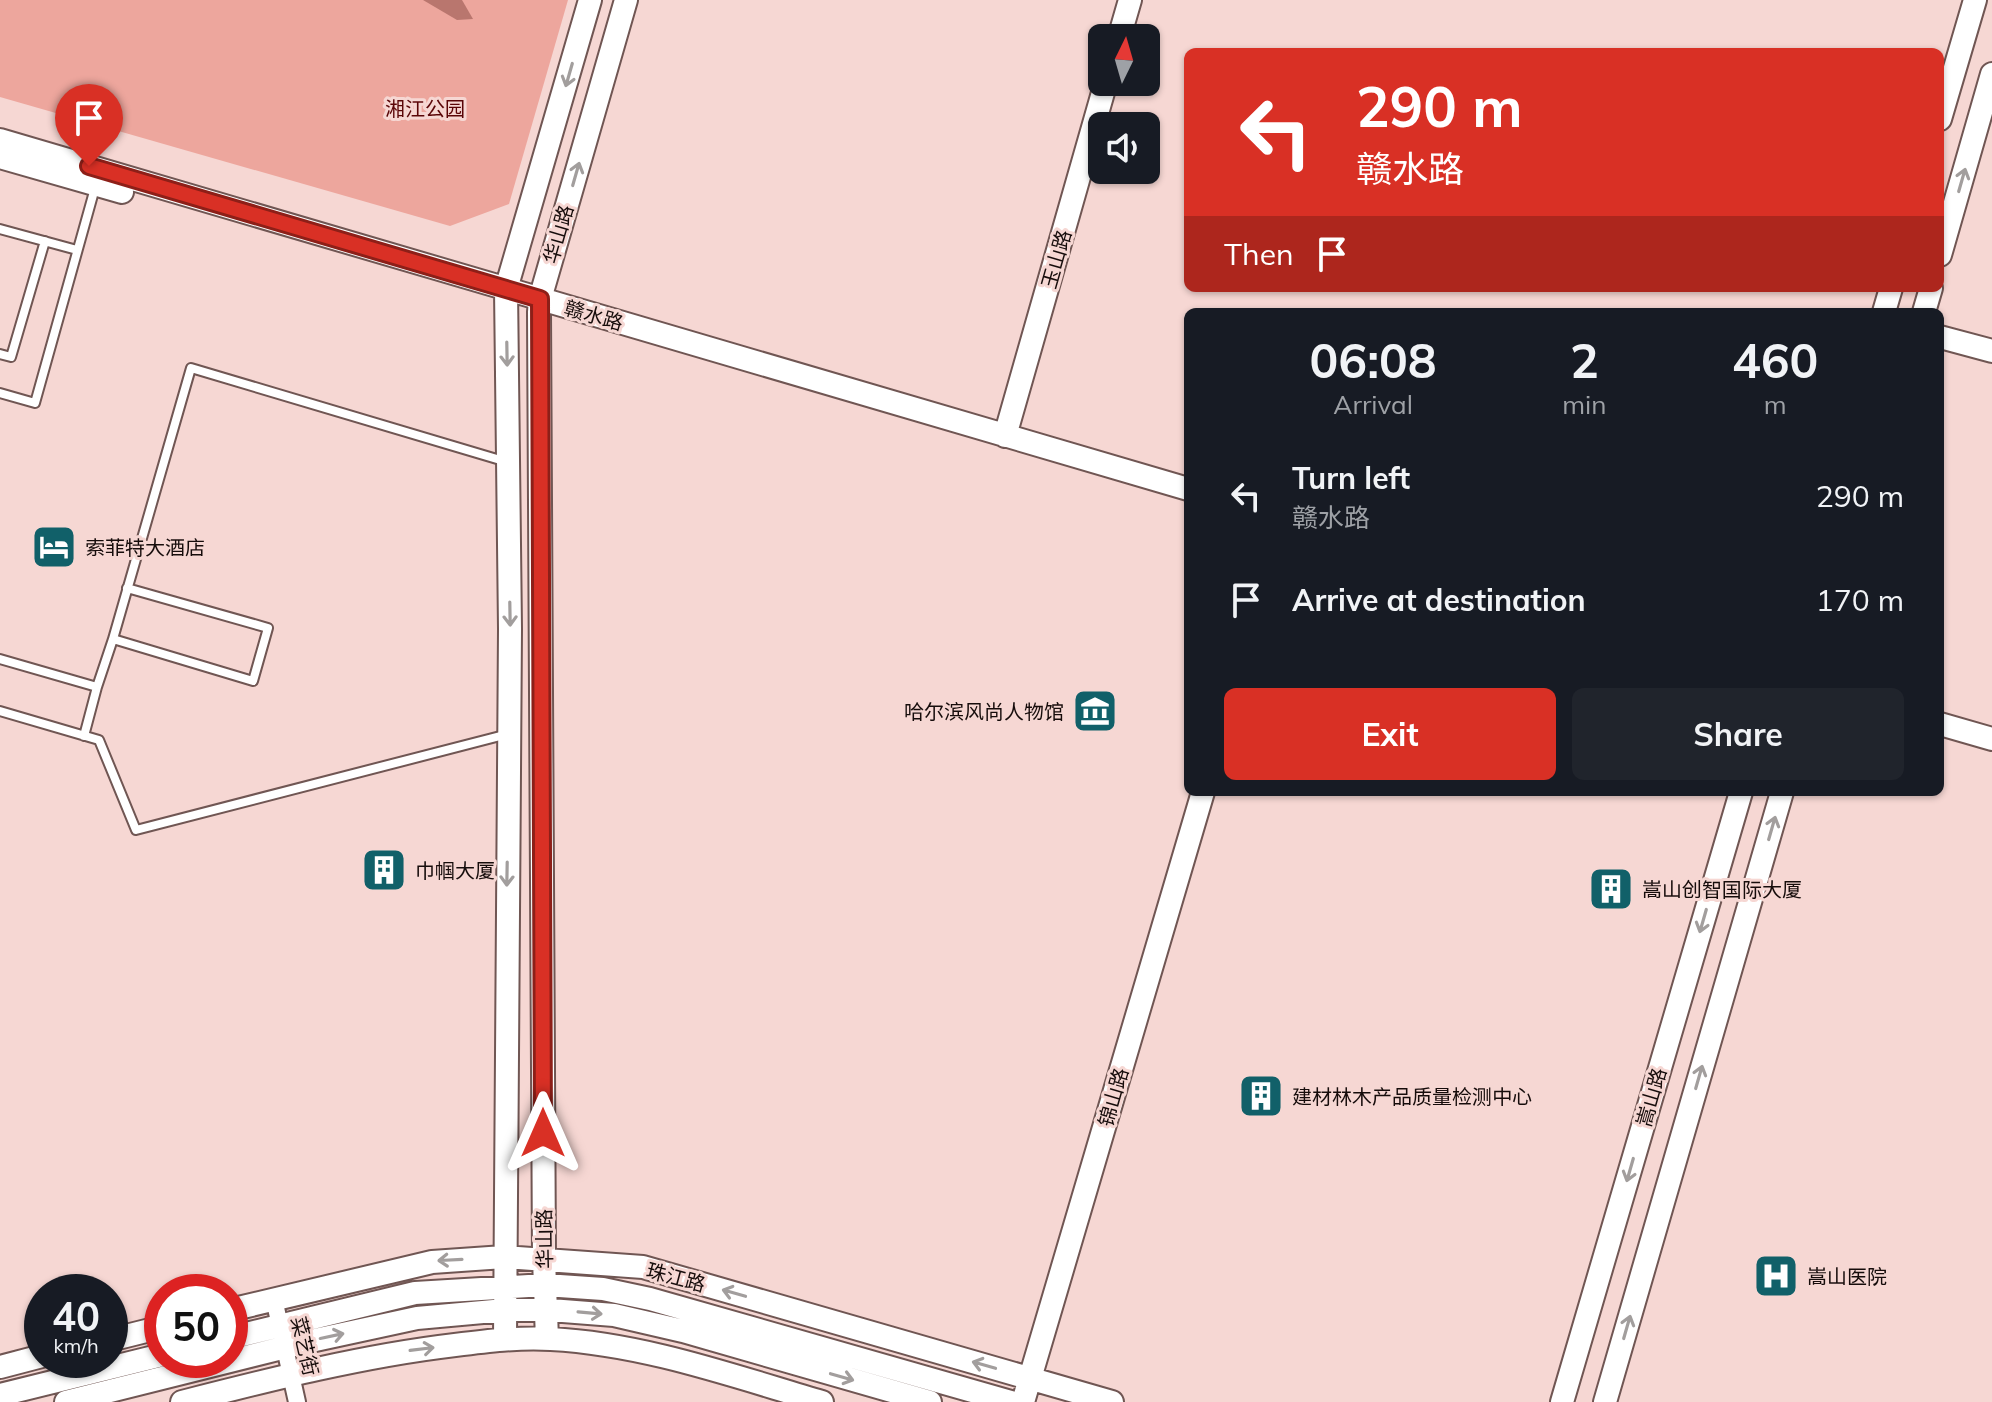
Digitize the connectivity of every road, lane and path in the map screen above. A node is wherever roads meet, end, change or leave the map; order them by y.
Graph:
1 (590, 0) edge
2 (626, 0) edge
3 (1975, 0) edge
4 (1123, 2) edge
5 (1121, 24) edge
6 (1992, 74) edge
7 (1102, 96) edge
8 (1944, 105) edge
9 (0, 140) edge
10 (0, 157) edge
11 (96, 184) junction
12 (0, 229) edge
13 (45, 241) junction
14 (1944, 241) edge
15 (77, 250) junction
16 (506, 296) junction
17 (539, 305) junction
18 (1944, 338) edge
19 (1992, 351) edge
20 (0, 354) edge
21 (0, 393) edge
22 (1005, 436) junction
23 (508, 463) junction
24 (1184, 488) edge
25 (1184, 500) edge
26 (127, 588) junction
27 (113, 639) junction
28 (0, 659) edge
29 (97, 687) junction
30 (1944, 709) edge
31 (0, 711) edge
32 (1992, 724) edge
33 (1944, 725) edge
34 (509, 734) junction
35 (84, 736) junction
36 (1992, 739) edge
37 (1202, 796) edge
38 (1740, 796) edge
39 (1781, 796) edge
40 (504, 1257) junction
41 (544, 1259) junction
42 (545, 1285) junction
43 (504, 1286) junction
44 (274, 1299) junction
45 (248, 1306) edge
46 (505, 1310) junction
47 (546, 1310) junction
48 (282, 1336) junction
49 (248, 1337) edge
50 (505, 1339) junction
51 (547, 1339) junction
52 (144, 1359) edge
53 (24, 1361) edge
54 (0, 1367) edge
55 (291, 1374) junction
56 (1030, 1378) junction
57 (0, 1395) edge
58 (66, 1402) edge
59 (182, 1402) edge
60 (297, 1402) edge
61 (822, 1402) edge
62 (930, 1402) edge
63 (1011, 1402) edge
64 (1023, 1402) edge
65 (1112, 1402) edge
66 (1562, 1402) edge
67 (1605, 1402) edge

1 -> 16 main road, 华山路
17 -> 2 main road, 华山路
3 - 8 main road
4 - 5 main road
14 -> 6 main road
7 - 22 main road, 玉山路
9 - 16 main road, 赣水路
10 - 11 main road, 赣水路
11 - 15 lane
11 - 16 main road, 赣水路
12 - 13 lane
13 - 15 lane
13 - 20 lane
15 - 21 lane
16 - 17 main road, 赣水路
16 -> 23 main road, 华山路
17 - 22 main road, 赣水路
17 - 25 main road, 赣水路
17 - 41 main road, 华山路
18 - 19 main road
22 - 24 main road, 赣水路
23 - 26 lane
23 -> 34 main road, 华山路
26 - 27 lane
26 - 27 lane
27 - 29 lane
28 - 29 lane
29 - 35 lane
30 - 32 main road
31 - 35 lane
33 - 36 main road
34 - 35 lane
34 -> 40 main road, 华山路
37 - 56 main road, 锦山路
38 -> 66 main road, 嵩山路
67 -> 39 main road, 嵩山路
40 - 41 main road, 珠江路
40 - 43 main road, 华山路
40 -> 44 main road, 珠江路
41 - 42 main road, 华山路
56 -> 41 main road, 珠江路
42 - 43 main road, 珠江路
42 - 47 main road, 华山路
42 - 63 main road, 珠江路
43 - 46 main road, 华山路
43 - 48 main road, 珠江路
44 - 45 main road, 珠江路
44 - 48 street, 菜艺街
46 - 47 main road, 珠江路
48 -> 46 main road, 珠江路
46 - 50 main road, 华山路
47 - 51 main road, 华山路
47 -> 62 main road, 珠江路
48 - 49 main road, 珠江路
48 - 55 street, 菜艺街
48 - 58 main road, 珠江路
50 - 51 main road
55 -> 50 main road
51 - 61 main road
52 - 57 main road
53 - 54 main road
55 - 59 main road
55 - 60 street, 菜艺街
56 - 64 main road, 锦山路
56 - 65 main road, 珠江路

